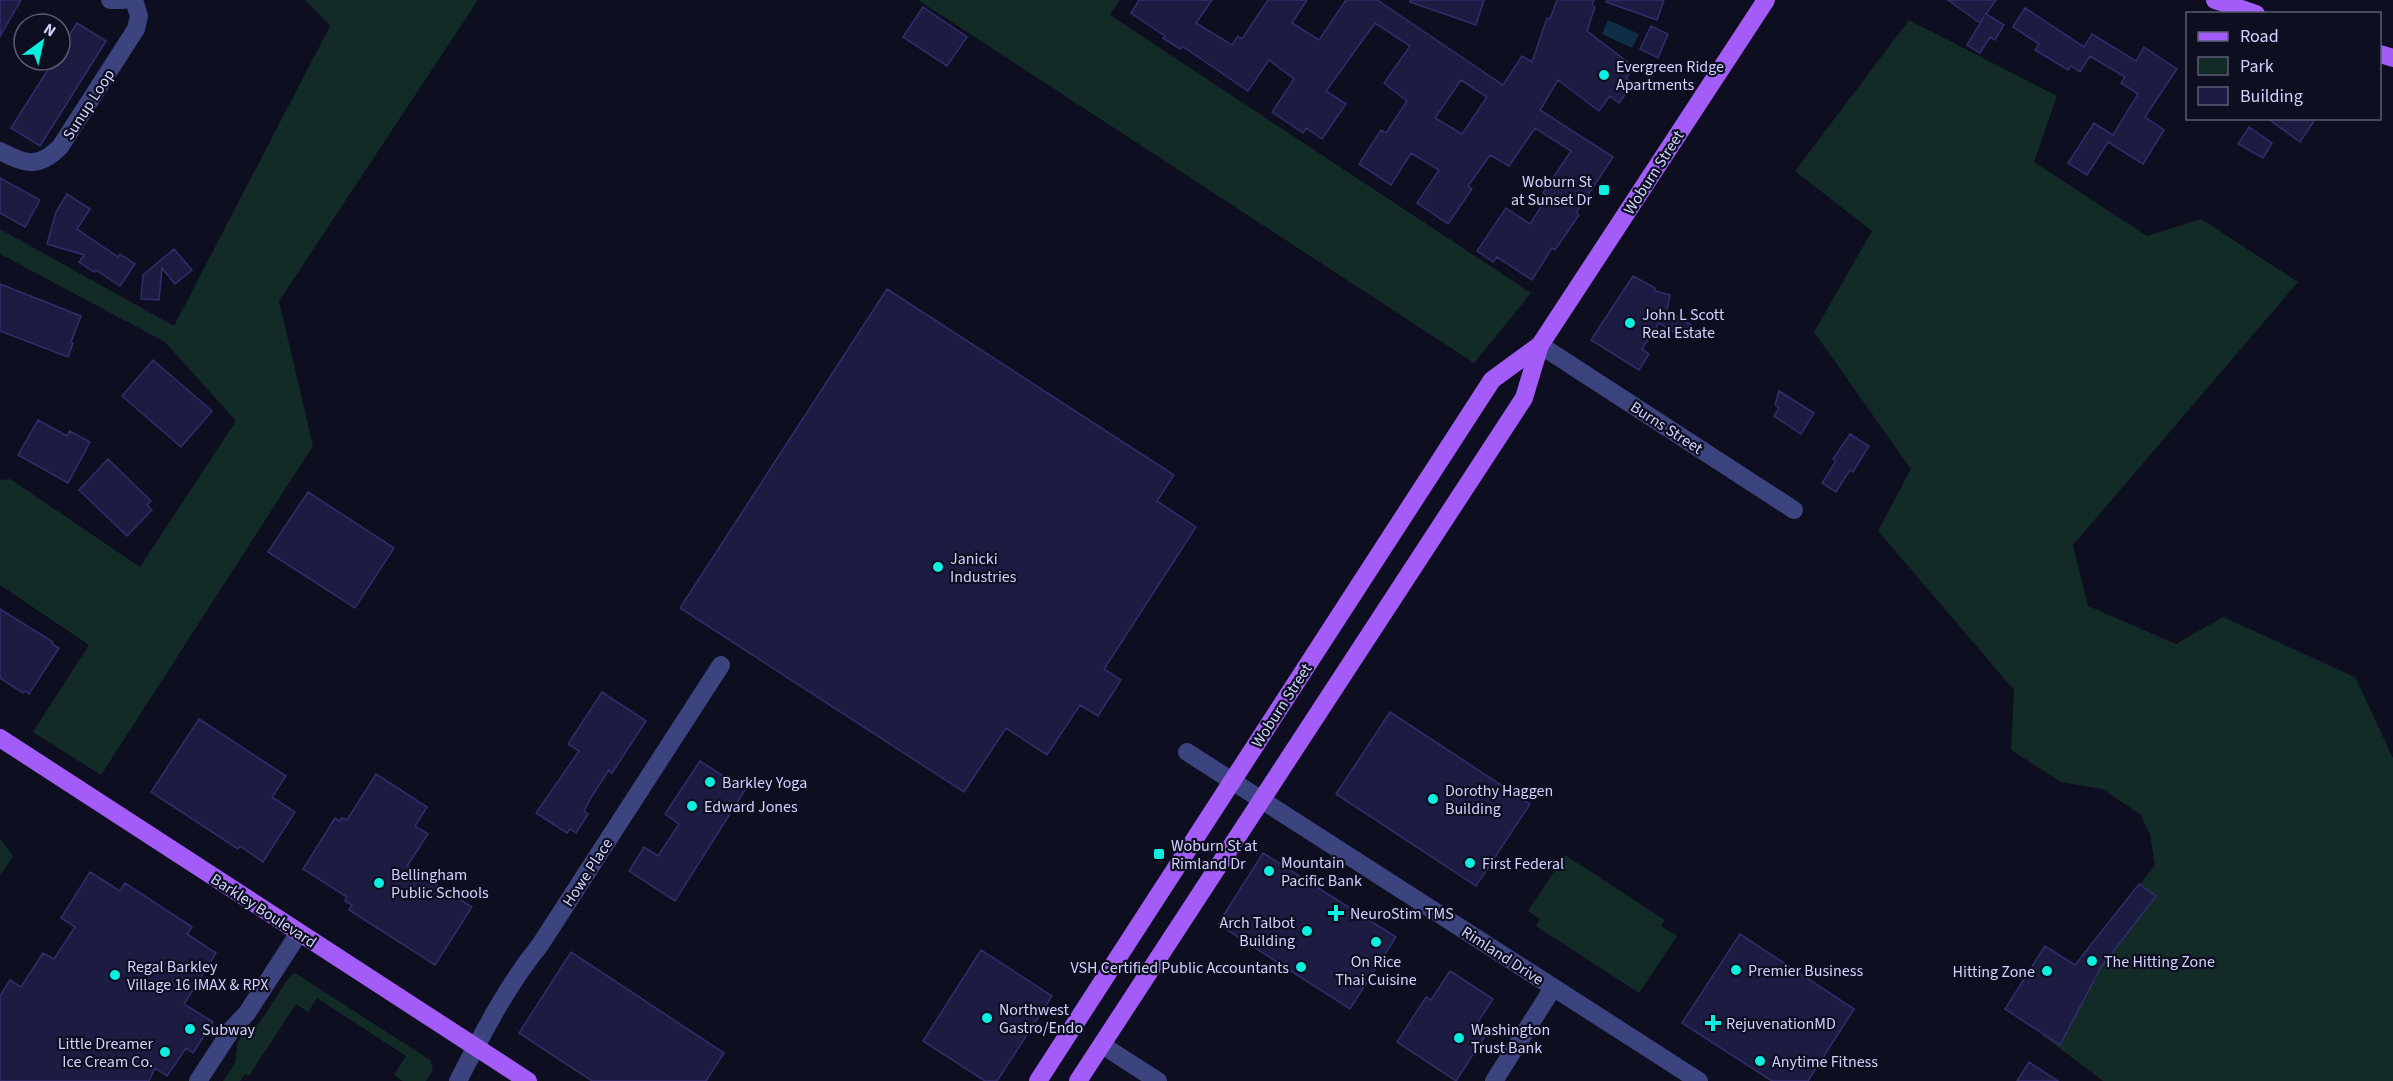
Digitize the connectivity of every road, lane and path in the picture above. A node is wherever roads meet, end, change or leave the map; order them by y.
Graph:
1 (110, 0) edge
2 (124, 0) edge
3 (134, 0) edge
4 (1766, 0) edge
5 (2215, 0) edge
6 (2250, 12) edge
7 (0, 151) edge
8 (1540, 345) junction
9 (1794, 510) dead end
10 (721, 665) dead end
11 (0, 738) edge
12 (1187, 752) dead end
13 (1232, 781) junction
14 (1262, 800) junction
15 (299, 933) junction
16 (1553, 988) junction
17 (1102, 1045) junction
18 (476, 1047) junction
19 (198, 1081) edge
20 (458, 1081) edge
21 (528, 1081) edge
22 (1038, 1081) edge
23 (1078, 1081) edge
24 (1158, 1081) edge
25 (1494, 1081) edge
26 (1699, 1081) edge

1 - 2 street
3 - 7 street, Sunup Loop
4 - 8 main road, Woburn Street
5 - 6 main road
8 - 9 street, Burns Street
8 - 13 main road, Woburn Street
8 - 14 main road, Woburn Street
10 - 18 street, Howe Place
11 - 15 main road, Barkley Boulevard
12 - 13 street, Rimland Drive
13 - 14 street, Rimland Drive
13 - 22 main road, Woburn Street
14 - 16 street, Rimland Drive
14 - 17 main road, Woburn Street
15 - 18 main road, Barkley Boulevard
15 - 19 street
16 - 25 street
16 - 26 street, Rimland Drive
17 - 23 main road, Woburn Street
17 - 24 street
18 - 20 street, Howe Place
18 - 21 main road, Barkley Boulevard

